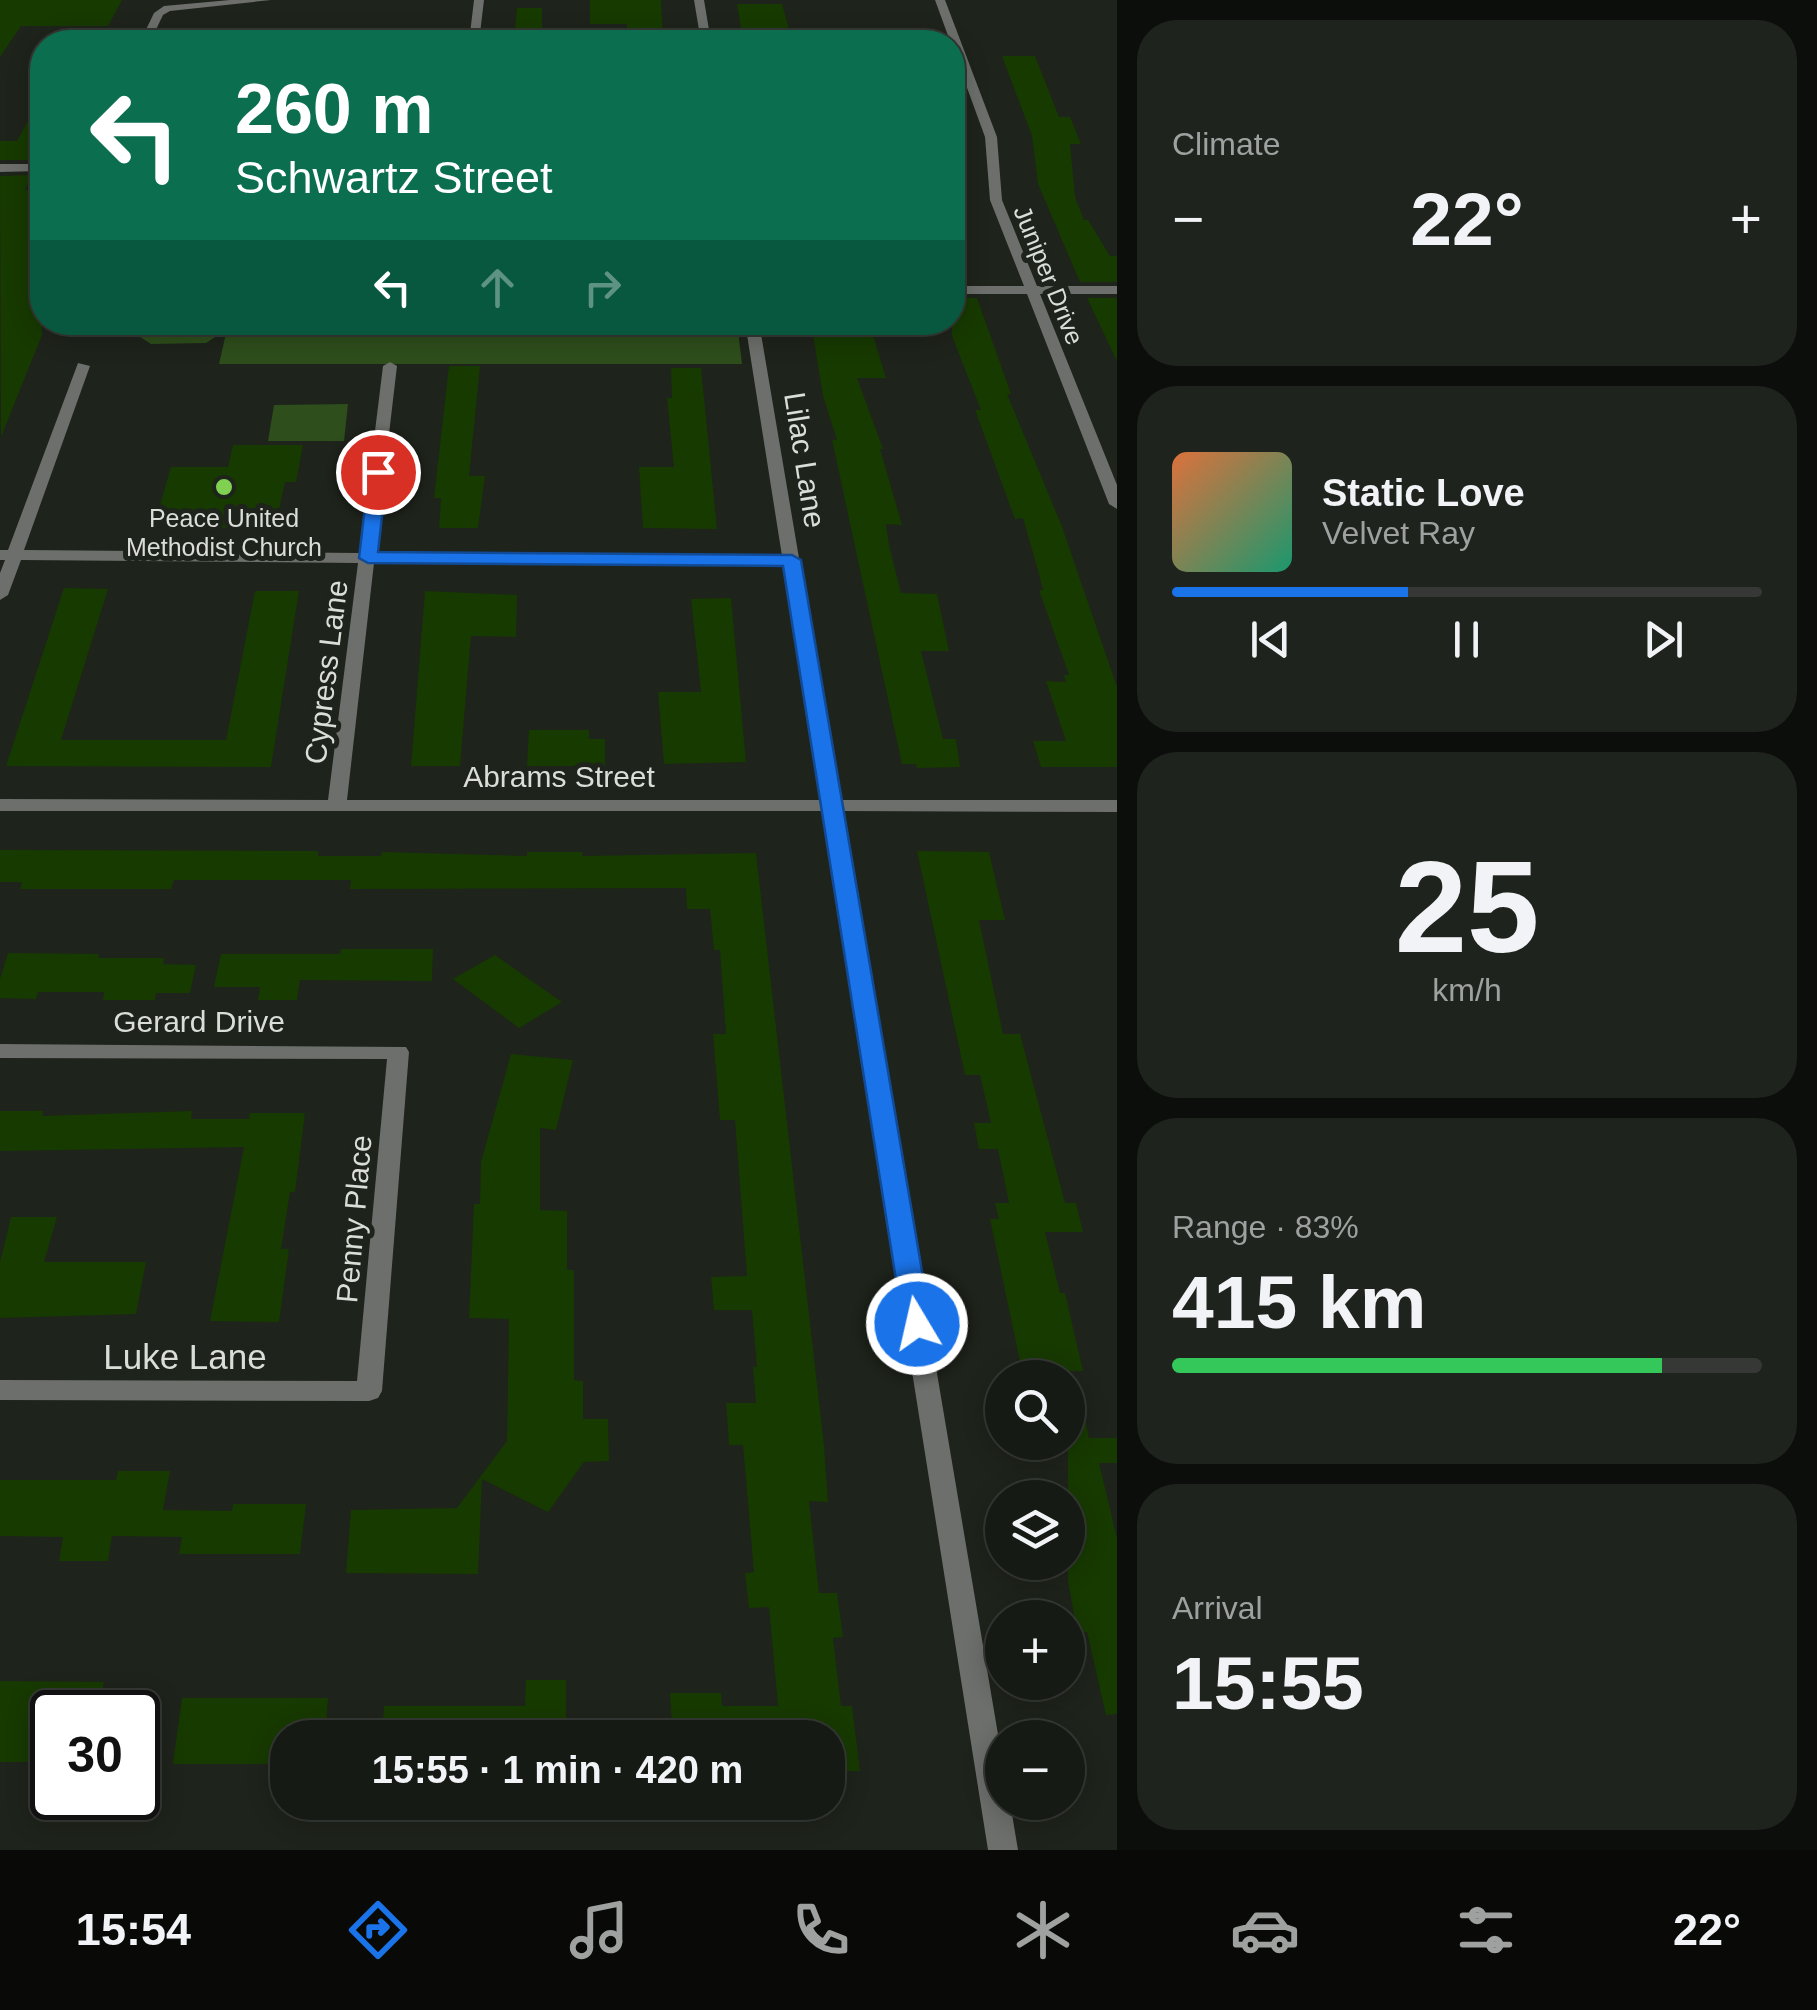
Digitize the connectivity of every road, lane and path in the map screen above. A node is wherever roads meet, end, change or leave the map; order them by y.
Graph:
1 (266, 0) edge
2 (479, 0) edge
3 (699, 0) edge
4 (940, 0) edge
5 (151, 30) edge
6 (475, 30) edge
7 (704, 30) edge
8 (951, 30) edge
9 (965, 66) edge
10 (0, 168) edge
11 (30, 168) edge
12 (965, 290) edge
13 (1030, 290) junction
14 (1117, 290) edge
15 (754, 335) edge
16 (82, 366) dead end
17 (390, 366) dead end
18 (1117, 504) edge
19 (8, 555) edge
20 (368, 558) junction
21 (792, 560) junction
22 (0, 595) edge
23 (0, 805) edge
24 (337, 806) junction
25 (1117, 806) edge
26 (832, 807) junction
27 (0, 1051) edge
28 (398, 1052) joint
29 (0, 1390) edge
30 (369, 1391) joint
31 (1003, 1850) edge

1 - 5 street
2 - 6 street
3 - 7 street
4 - 8 street, Juniper Drive
9 - 13 street, Juniper Drive
10 - 11 street
12 - 13 street
13 - 14 street
13 - 18 street, Juniper Drive
15 - 21 street, Lilac Lane
16 - 19 street
17 - 20 street, Cypress Lane
19 - 20 street
19 - 22 street
20 - 21 street
20 - 24 street, Cypress Lane
21 - 26 street, Lilac Lane
23 - 24 street, Abrams Street
24 - 26 street, Abrams Street
25 - 26 street, Abrams Street
26 - 31 street, Lilac Lane
27 - 28 street, Gerard Drive
28 - 30 street, Penny Place
29 - 30 street, Luke Lane

